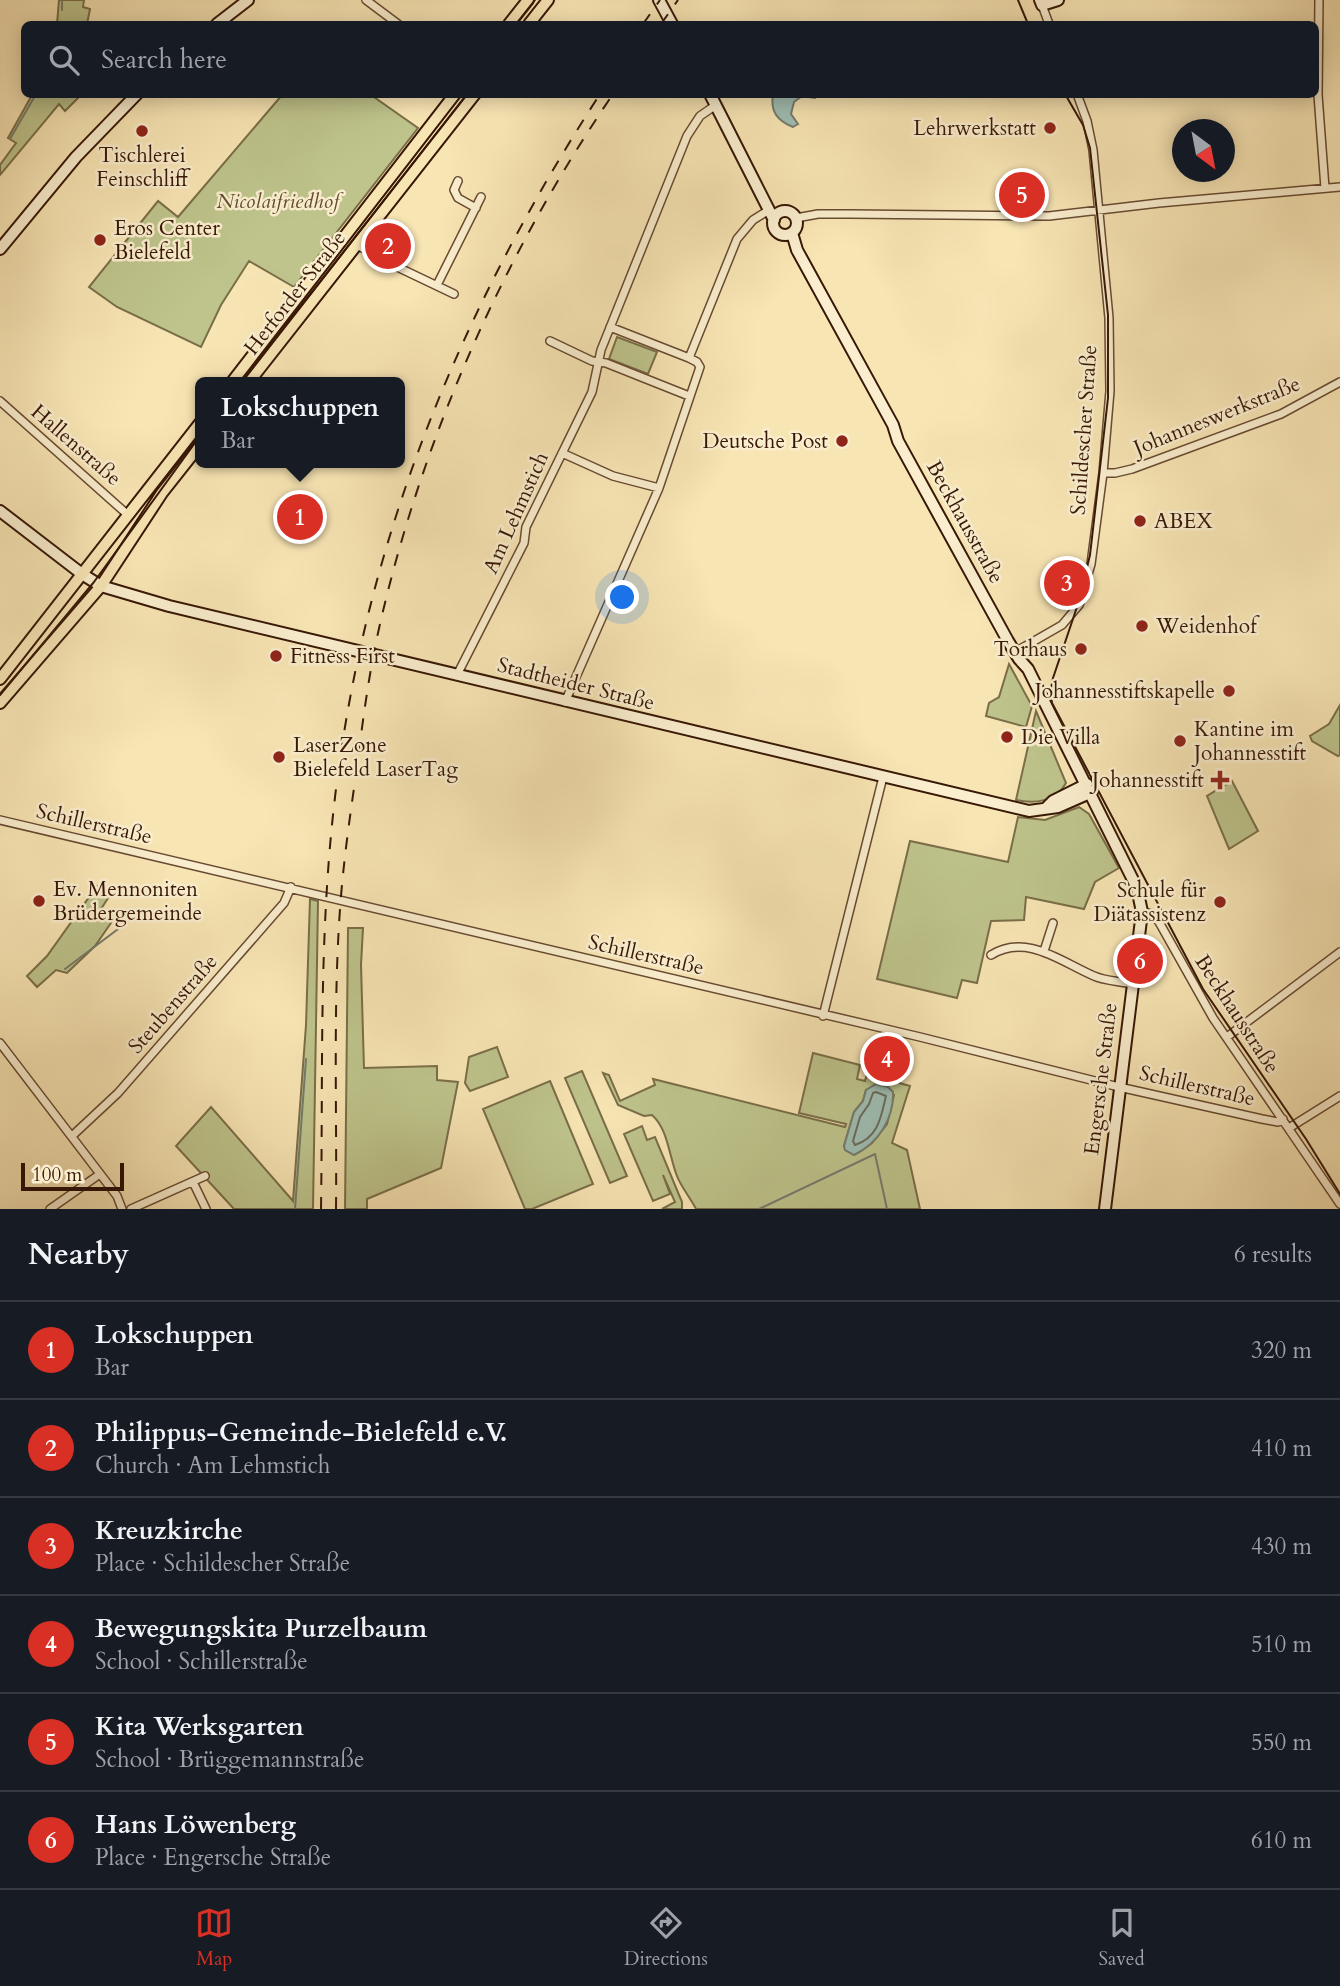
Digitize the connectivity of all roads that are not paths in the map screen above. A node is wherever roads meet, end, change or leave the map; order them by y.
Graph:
1 (248, 0) edge
2 (366, 0) edge
3 (528, 0) edge
4 (548, 0) edge
5 (659, 0) edge
6 (1058, 0) edge
7 (1320, 0) edge
8 (1041, 2) edge
9 (221, 21) edge
10 (394, 21) edge
11 (511, 21) edge
12 (531, 21) edge
13 (670, 21) edge
14 (1048, 21) edge
15 (1319, 48) edge
16 (133, 98) edge
17 (452, 98) edge
18 (472, 98) edge
19 (1078, 98) edge
20 (1318, 98) edge
21 (713, 100) edge
22 (458, 181) dead end
23 (1340, 187) edge
24 (1325, 188) junction
25 (481, 197) dead end
26 (476, 208) junction
27 (1101, 209) junction
28 (774, 214) junction
29 (796, 218) junction
30 (787, 234) junction
31 (357, 245) junction
32 (0, 249) edge
33 (437, 285) junction
34 (454, 293) dead end
35 (610, 327) junction
36 (550, 341) dead end
37 (689, 358) junction
38 (598, 362) junction
39 (236, 377) edge
40 (253, 377) edge
41 (1340, 382) edge
42 (689, 396) junction
43 (0, 401) edge
44 (195, 429) edge
45 (195, 450) edge
46 (562, 453) junction
47 (1103, 472) junction
48 (659, 488) junction
49 (0, 511) edge
50 (128, 515) junction
51 (82, 574) junction
52 (101, 586) junction
53 (1017, 656) junction
54 (457, 675) junction
55 (0, 680) edge
56 (565, 702) junction
57 (0, 703) edge
58 (883, 777) junction
59 (1086, 790) junction
60 (0, 820) edge
61 (291, 887) junction
62 (1142, 912) junction
63 (1053, 923) dead end
64 (1044, 951) junction
65 (1340, 951) edge
66 (990, 955) dead end
67 (1132, 984) junction
68 (823, 1016) junction
69 (1227, 1037) junction
70 (0, 1043) edge
71 (1119, 1087) junction
72 (1340, 1096) edge
73 (1283, 1119) junction
74 (1290, 1128) junction
75 (72, 1136) junction
76 (100, 1174) junction
77 (205, 1176) dead end
78 (193, 1182) junction
79 (1340, 1204) edge
80 (50, 1209) edge
81 (122, 1209) edge
82 (131, 1209) edge
83 (206, 1209) edge
84 (1105, 1209) edge

1 - 9 main road
2 - 10 street
3 - 11 main road
4 - 12 main road
5 - 13 main road
6 - 8 main road
7 - 15 street
8 - 14 street
16 - 32 main road
17 - 39 main road, Herforder Straße
18 - 31 main road, Herforder Straße
19 - 27 street, Schildescher Straße
20 - 24 street
21 - 28 main road
21 - 35 street, Am Lehmstich
22 - 26 street
23 - 24 street
24 - 27 street
25 - 26 street
26 - 33 street
27 - 29 street
27 - 47 street, Schildescher Straße
28 - 29 main road
28 - 30 main road
28 - 37 street
29 - 30 main road
30 - 53 main road, Beckhausstraße
31 - 33 street
31 - 40 main road, Herforder Straße
33 - 34 street
35 - 37 street
35 - 38 street, Am Lehmstich
36 - 38 street
37 - 42 street
38 - 42 street
38 - 46 street, Am Lehmstich
41 - 47 street, Johanneswerkstraße
42 - 48 street
43 - 50 street, Hallenstraße
44 - 50 main road
45 - 52 main road
46 - 48 street
46 - 54 street, Am Lehmstich
47 - 53 street, Schildescher Straße
48 - 56 street
49 - 51 main road, Stadtheider Straße
50 - 51 main road
51 - 52 main road, Stadtheider Straße
51 - 55 main road
52 - 54 main road, Stadtheider Straße
52 - 57 main road
53 - 59 main road, Beckhausstraße
54 - 56 main road, Stadtheider Straße
56 - 58 main road, Stadtheider Straße
58 - 59 main road, Stadtheider Straße
58 - 68 street
59 - 62 main road, Beckhausstraße
60 - 61 street, Schillerstraße
61 - 68 street, Schillerstraße
61 - 75 street, Steubenstraße
62 - 67 main road, Engersche Straße
62 - 69 street, Beckhausstraße
63 - 64 street
64 - 66 street
64 - 67 street
65 - 69 street
67 - 71 main road, Engersche Straße
68 - 71 street, Schillerstraße
69 - 73 street, Beckhausstraße
70 - 75 street
71 - 73 street, Schillerstraße
71 - 84 main road, Engersche Straße
72 - 74 street
73 - 74 street, Beckhausstraße
74 - 79 street, Beckhausstraße
75 - 76 street
76 - 80 street
76 - 81 street
77 - 78 street
78 - 82 street
78 - 83 street

